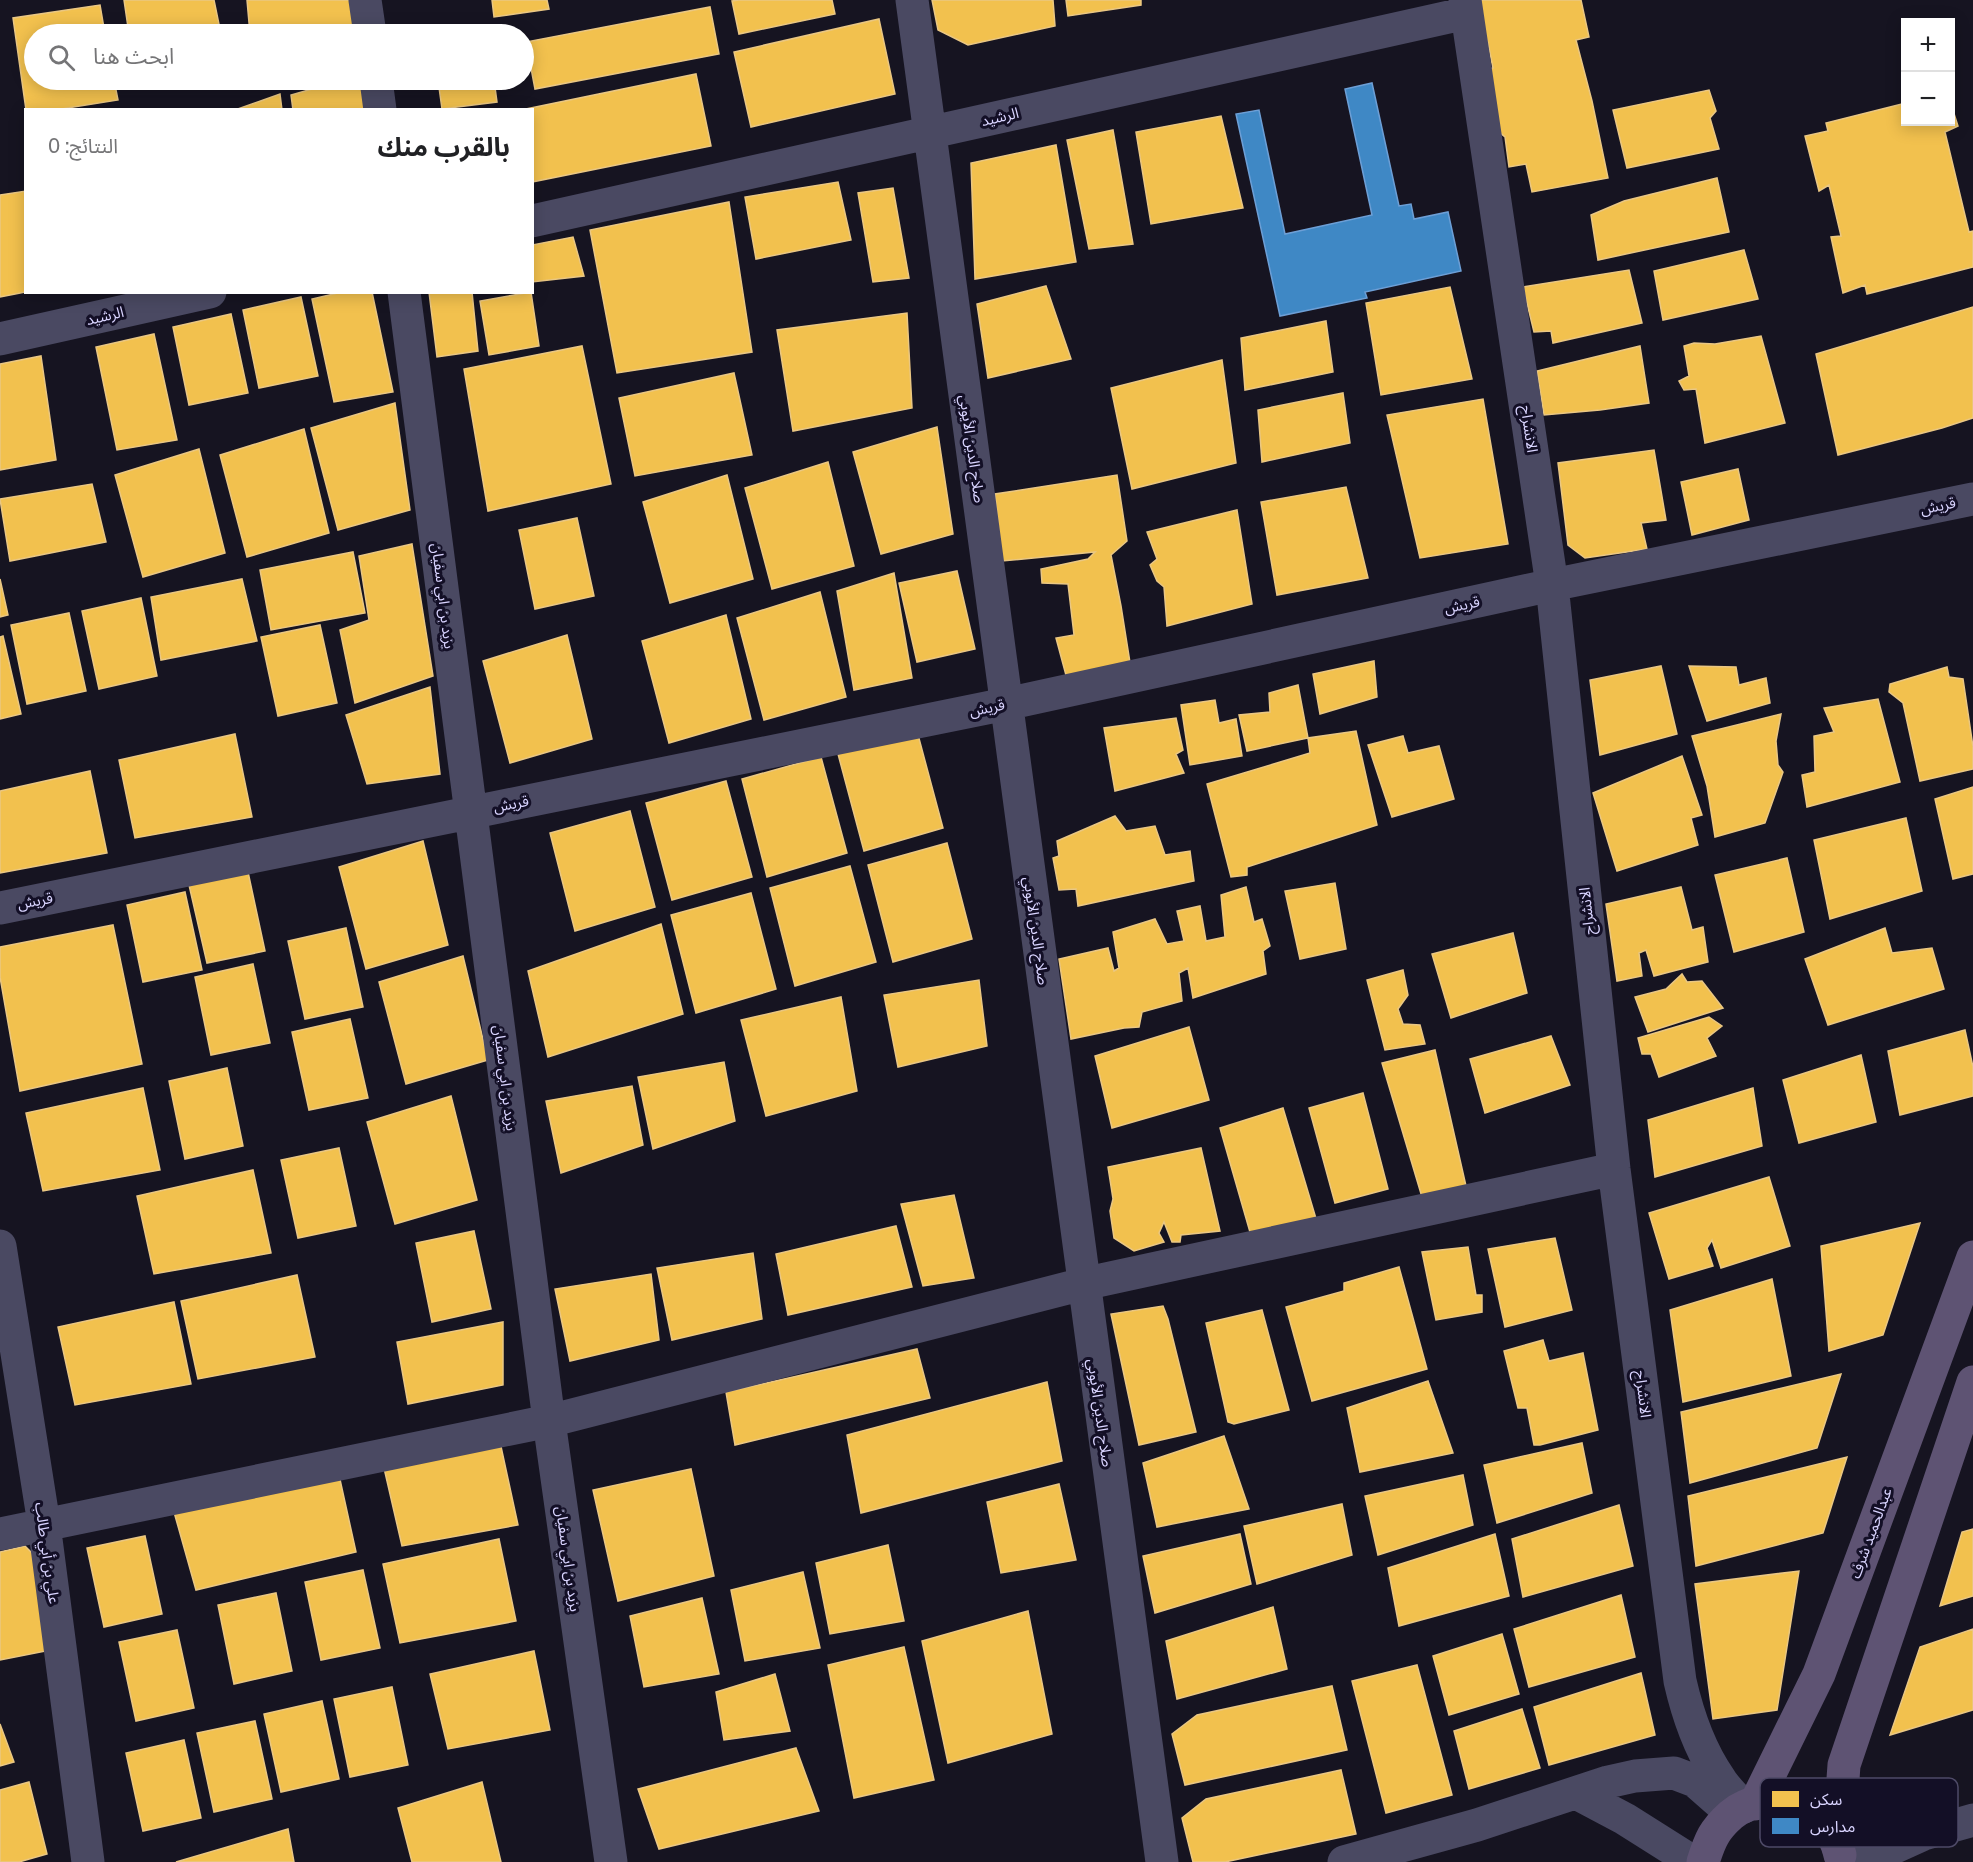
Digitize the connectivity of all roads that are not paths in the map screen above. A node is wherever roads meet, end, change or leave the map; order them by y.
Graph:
1 (365, 0) edge
2 (912, 0) edge
3 (1466, 6) edge
4 (369, 24) edge
5 (377, 90) edge
6 (380, 108) edge
7 (930, 133) junction
8 (534, 221) edge
9 (201, 294) edge
10 (404, 294) edge
11 (0, 339) edge
12 (1973, 498) edge
13 (1552, 585) junction
14 (1006, 704) junction
15 (471, 812) junction
16 (0, 908) edge
17 (1614, 1169) junction
18 (0, 1246) edge
19 (1973, 1257) edge
20 (1083, 1284) junction
21 (1973, 1382) edge
22 (549, 1422) junction
23 (44, 1524) junction
24 (0, 1534) edge
25 (1761, 1778) edge
26 (1844, 1778) edge
27 (1760, 1779) edge
28 (1575, 1793) junction
29 (1760, 1805) edge
30 (1744, 1808) junction
31 (1973, 1820) edge
32 (1958, 1824) edge
33 (1880, 1847) edge
34 (1847, 1857) edge
35 (88, 1862) edge
36 (611, 1862) edge
37 (1162, 1862) edge
38 (1344, 1862) edge
39 (1693, 1862) edge
40 (1703, 1862) edge

1 - 4 street
2 - 7 street, صلاح الدين الأيوبي
3 - 7 street, الرشيد
3 - 13 street, الانشراح
5 - 6 street
7 - 8 street, الرشيد
7 - 14 street, صلاح الدين الأيوبي
9 - 11 street, الرشيد
10 - 15 street, يزيد بن ابي سفيان
12 - 13 street, قريش
13 - 14 street, قريش
13 - 17 street, الانشراح
14 - 15 street, قريش
14 - 20 street, صلاح الدين الأيوبي
15 - 16 street, قريش
15 - 22 street, يزيد بن ابي سفيان
17 - 20 street
17 - 30 street, الانشراح
18 - 23 street, علي بن أبي طالب
19 - 25 main road, عبدالحميد شرف
20 - 22 street
20 - 37 street, صلاح الدين الأيوبي
21 - 26 main road
22 - 23 street
22 - 36 street, يزيد بن ابي سفيان
23 - 24 street
23 - 35 street, علي بن أبي طالب
27 - 30 main road, عبدالحميد شرف
28 - 30 street
28 - 38 street
28 - 39 street
29 - 30 main road
30 - 40 main road, عبدالحميد شرف
31 - 32 street
33 - 34 street

